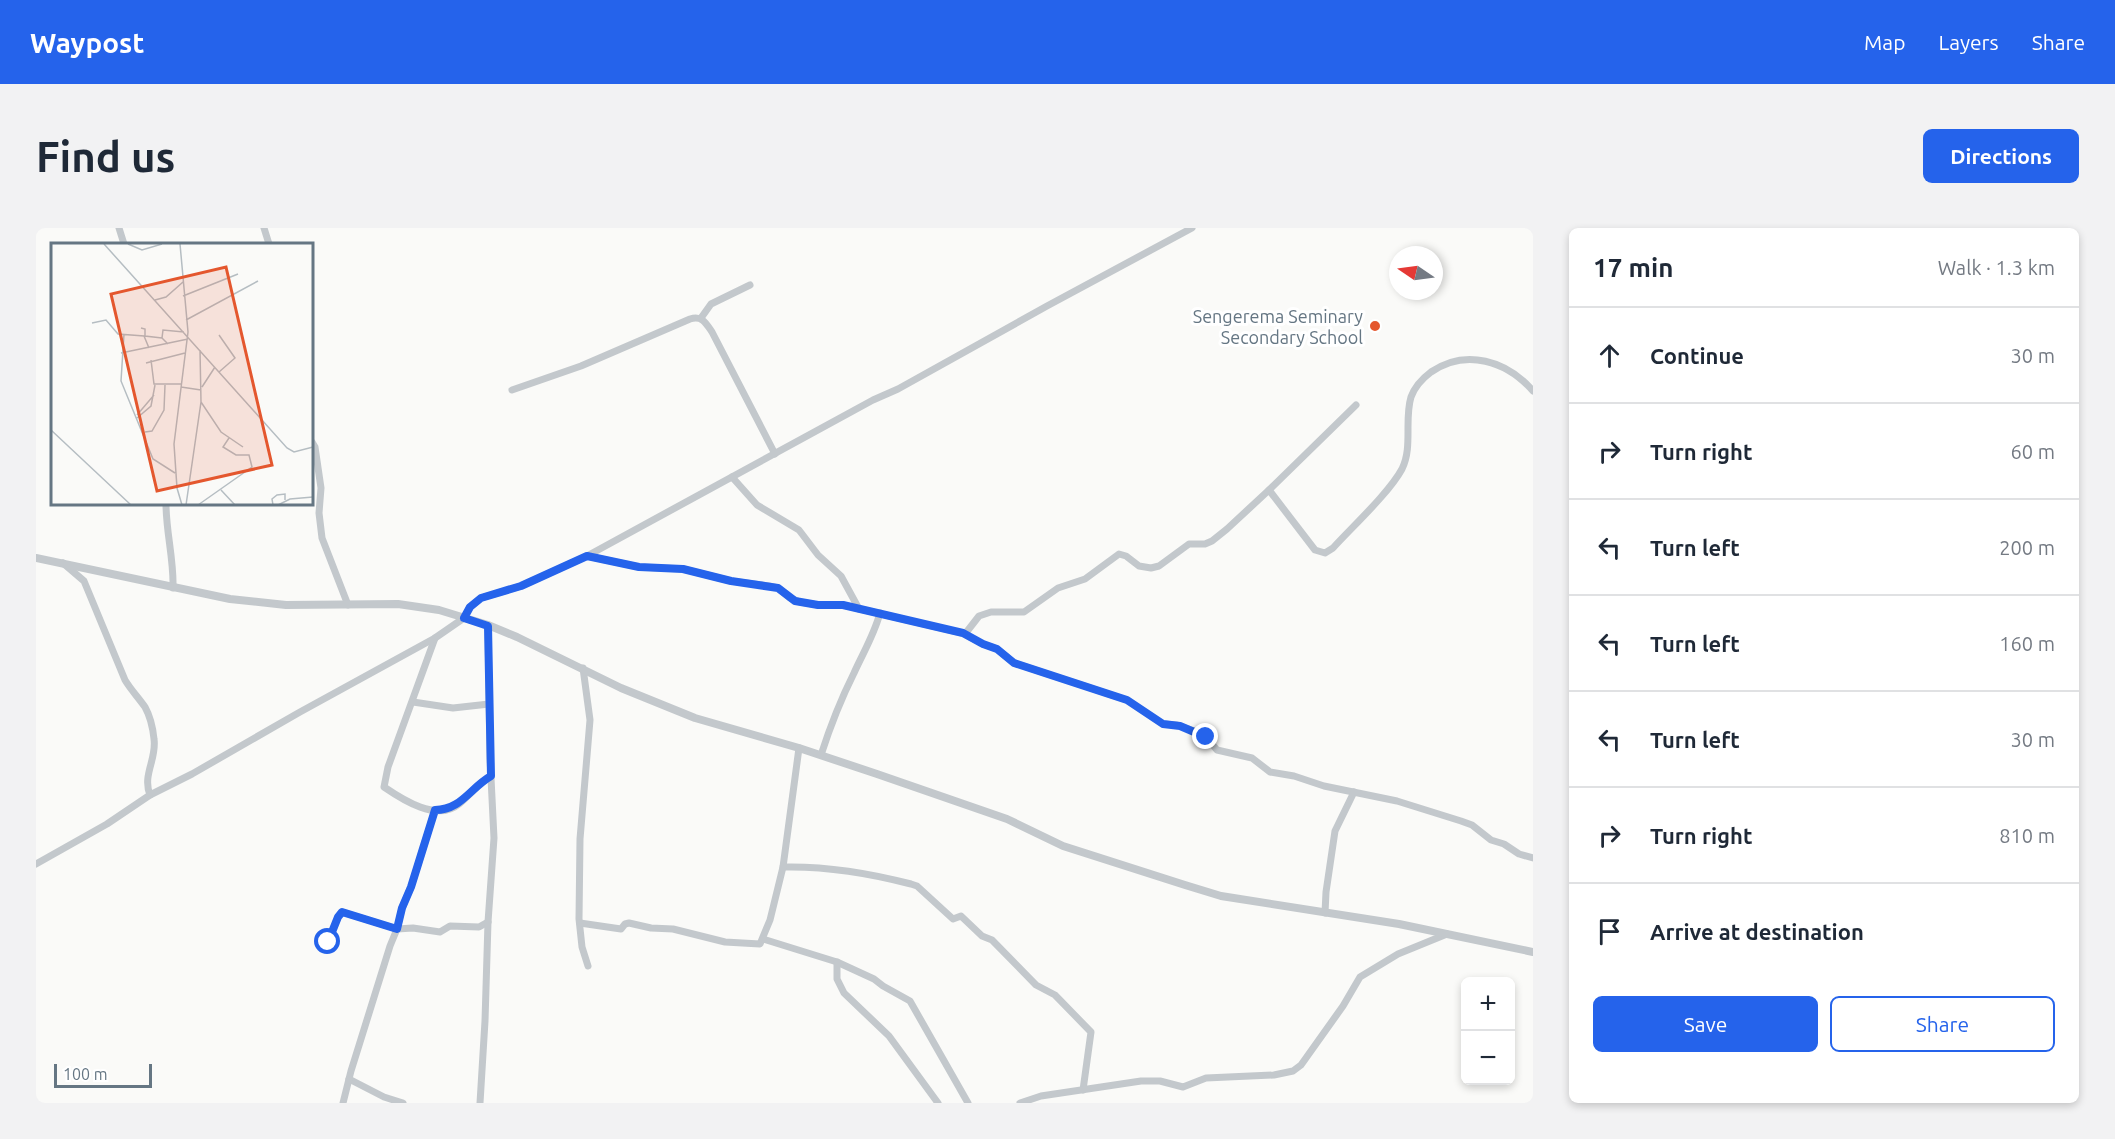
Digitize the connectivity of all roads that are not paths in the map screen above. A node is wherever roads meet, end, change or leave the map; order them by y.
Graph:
1 (120, 228) edge
2 (264, 228) edge
3 (1192, 228) edge
4 (124, 243) edge
5 (269, 243) edge
6 (750, 285) dead end
7 (701, 318) junction
8 (512, 390) dead end
9 (1533, 391) edge
10 (1356, 405) dead end
11 (314, 445) edge
12 (775, 454) junction
13 (732, 477) junction
14 (1269, 490) junction
15 (166, 506) edge
16 (587, 556) junction
17 (36, 558) edge
18 (63, 563) junction
19 (172, 588) junction
20 (348, 605) junction
21 (859, 609) junction
22 (880, 614) junction
23 (464, 618) junction
24 (488, 626) junction
25 (965, 634) junction
26 (435, 638) junction
27 (583, 668) junction
28 (413, 702) junction
29 (489, 704) junction
30 (799, 748) junction
31 (821, 755) junction
32 (491, 776) junction
33 (1354, 792) junction
34 (150, 795) junction
35 (435, 810) junction
36 (1533, 858) edge
37 (36, 864) edge
38 (783, 867) junction
39 (1326, 913) junction
40 (488, 922) junction
41 (579, 923) junction
42 (397, 929) junction
43 (1447, 934) junction
44 (763, 939) junction
45 (328, 942) dead end
46 (1533, 952) edge
47 (837, 962) junction
48 (588, 966) dead end
49 (349, 1079) junction
50 (1083, 1090) junction
51 (343, 1103) edge
52 (403, 1103) edge
53 (480, 1103) edge
54 (938, 1103) edge
55 (968, 1103) edge
56 (1020, 1103) edge

1 - 4 street
2 - 5 street
3 - 12 street
6 - 7 street
7 - 8 street
7 - 12 street
9 - 14 street
10 - 14 street
11 - 20 street
12 - 13 street
13 - 16 street
13 - 21 street
14 - 25 street
15 - 19 street
16 - 21 street
16 - 23 street
17 - 18 street
18 - 19 street
18 - 34 street
19 - 20 street
20 - 23 street
21 - 22 street
22 - 25 street
22 - 31 street
23 - 24 street
23 - 26 street
24 - 27 street
24 - 29 street
25 - 33 street
26 - 28 street
26 - 34 street
27 - 30 street
27 - 41 street
28 - 29 street
28 - 35 street
29 - 32 street
30 - 31 street
30 - 38 street
31 - 39 street
32 - 35 street
32 - 40 street
33 - 36 street
33 - 39 street
34 - 37 street
35 - 42 street
38 - 44 street
38 - 50 street
39 - 43 street
40 - 42 street
40 - 53 street
41 - 44 street
41 - 48 street
42 - 45 street
42 - 49 street
43 - 46 street
43 - 50 street
44 - 47 street
47 - 54 street
47 - 55 street
49 - 51 street
49 - 52 street
50 - 56 street

